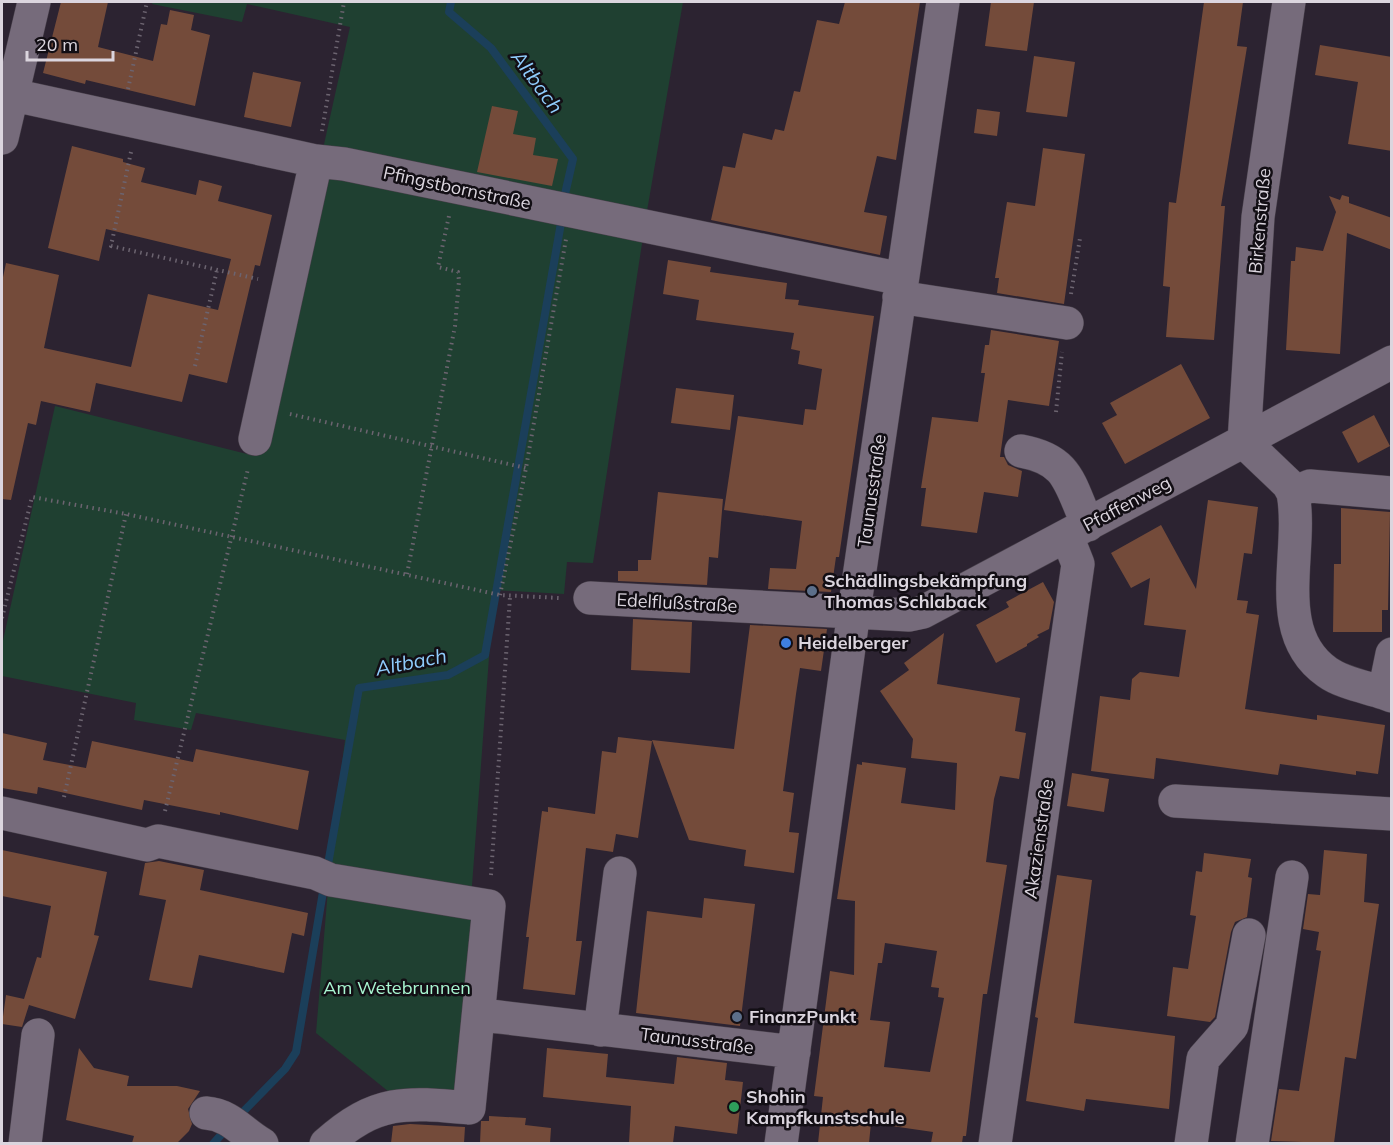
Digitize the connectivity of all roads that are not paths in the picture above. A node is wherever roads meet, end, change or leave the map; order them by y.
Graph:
1 (34, 2) edge
2 (943, 2) edge
3 (1289, 2) edge
4 (12, 95) junction
5 (2, 138) edge
6 (316, 161) junction
7 (901, 288) junction
8 (1066, 323) dead end
9 (1392, 362) edge
10 (255, 439) road end
11 (1244, 442) junction
12 (1021, 451) dead end
13 (1293, 493) junction
14 (1392, 493) edge
15 (1078, 530) junction
16 (590, 598) road end
17 (854, 611) junction
18 (1392, 654) edge
19 (1388, 694) edge
20 (1175, 801) dead end
21 (2, 813) edge
22 (1392, 814) edge
23 (620, 873) dead end
24 (1292, 877) dead end
25 (1249, 935) dead end
26 (491, 1016) dead end
27 (600, 1030) junction
28 (38, 1035) dead end
29 (794, 1052) junction
30 (25, 1143) edge
31 (326, 1143) edge
32 (781, 1143) edge
33 (995, 1143) edge
34 (1191, 1143) edge
35 (1252, 1143) edge

1 - 4 street
2 - 7 street, Taunusstraße
3 - 11 street, Birkenstraße
4 - 5 street
4 - 6 street, Pfingstbornstraße
6 - 7 street, Pfingstbornstraße
6 - 10 street
7 - 8 street, Pfingstbornstraße
7 - 17 street, Taunusstraße
9 - 11 street, Pfaffenweg
11 - 13 street
11 - 15 street, Pfaffenweg
12 - 15 street, Akazienstraße
13 - 14 street
13 - 19 street
15 - 17 street, Pfaffenweg
15 - 33 street, Akazienstraße
16 - 17 street, Edelflußstraße
17 - 29 street, Taunusstraße
18 - 19 street
20 - 22 street
21 - 31 street
23 - 27 street
24 - 35 street
25 - 34 street
26 - 27 street, Taunusstraße
27 - 29 street, Taunusstraße
28 - 30 street
29 - 32 street, Taunusstraße

